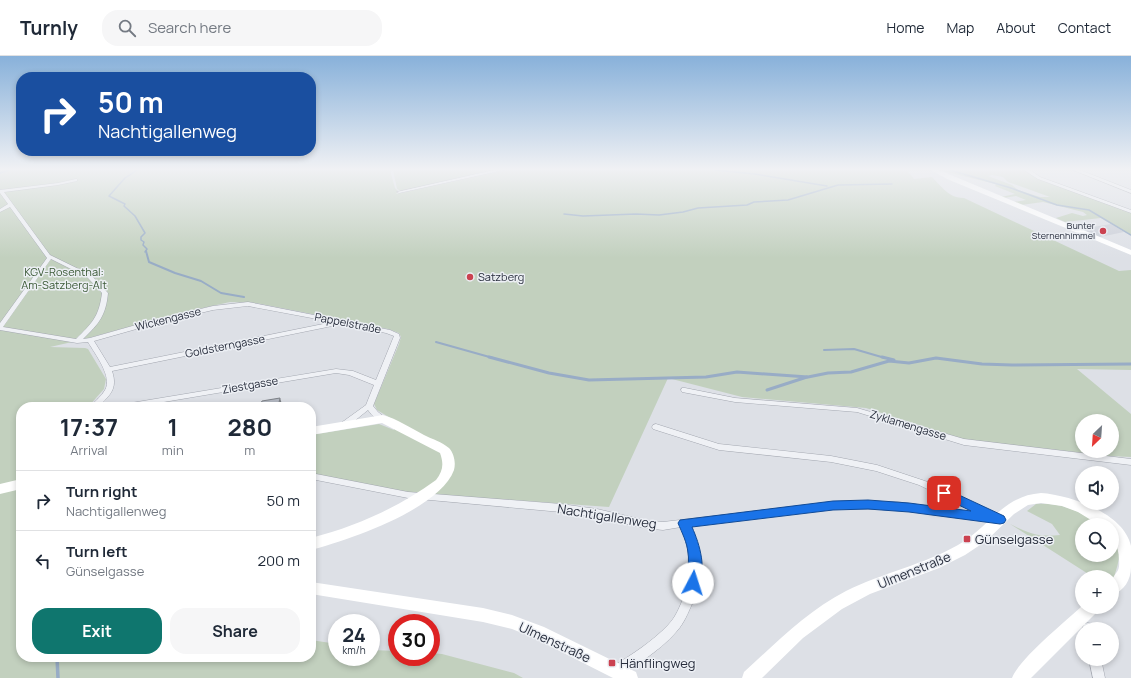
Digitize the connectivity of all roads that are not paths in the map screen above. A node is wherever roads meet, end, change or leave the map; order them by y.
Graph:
1 (6, 199) edge
2 (1002, 199) edge
3 (1096, 199) edge
4 (10, 205) junction
5 (0, 211) edge
6 (1131, 212) edge
7 (1131, 252) edge
8 (50, 257) junction
9 (248, 304) joint
10 (343, 322) junction
11 (0, 328) edge
12 (90, 340) junction
13 (77, 341) junction
14 (107, 370) junction
15 (379, 384) junction
16 (685, 390) dead end
17 (98, 402) edge
18 (149, 402) edge
19 (370, 406) junction
20 (383, 419) junction
21 (344, 426) junction
22 (656, 428) dead end
23 (316, 430) edge
24 (1131, 462) edge
25 (316, 477) edge
26 (16, 485) edge
27 (0, 489) edge
28 (422, 496) junction
29 (1099, 518) edge
30 (1000, 520) junction
31 (684, 523) junction
32 (1119, 536) edge
33 (316, 543) edge
34 (1119, 582) edge
35 (316, 589) edge
36 (1085, 614) edge
37 (1096, 666) edge
38 (623, 675) edge
39 (750, 678) edge
40 (1020, 678) edge
41 (1099, 678) edge

1 - 4 street
2 - 7 street
3 - 6 street
4 - 5 street
4 - 8 street
8 - 11 street
8 - 13 street
9 - 10 street, Pappelstraße
9 - 12 street, Wickengasse
10 - 14 street, Goldsterngasse
10 - 15 street, Pappelstraße
11 - 13 street, Wickengasse
12 - 13 street, Wickengasse
12 - 14 street
14 - 17 street
15 - 18 street, Ziestgasse
15 - 19 street, Pappelstraße
16 - 24 street, Zyklamengasse
19 - 20 street
19 - 21 street
20 - 21 street
20 - 28 street
21 - 23 street
22 - 30 street
25 - 28 street, Nachtigallenweg
26 - 27 street
28 - 31 street, Nachtigallenweg
28 - 33 street
29 - 30 street, Ulmenstraße
30 - 31 street, Nachtigallenweg
30 - 39 street, Ulmenstraße
31 - 38 street
32 - 34 street
35 - 38 street, Ulmenstraße
36 - 40 street
37 - 41 street

